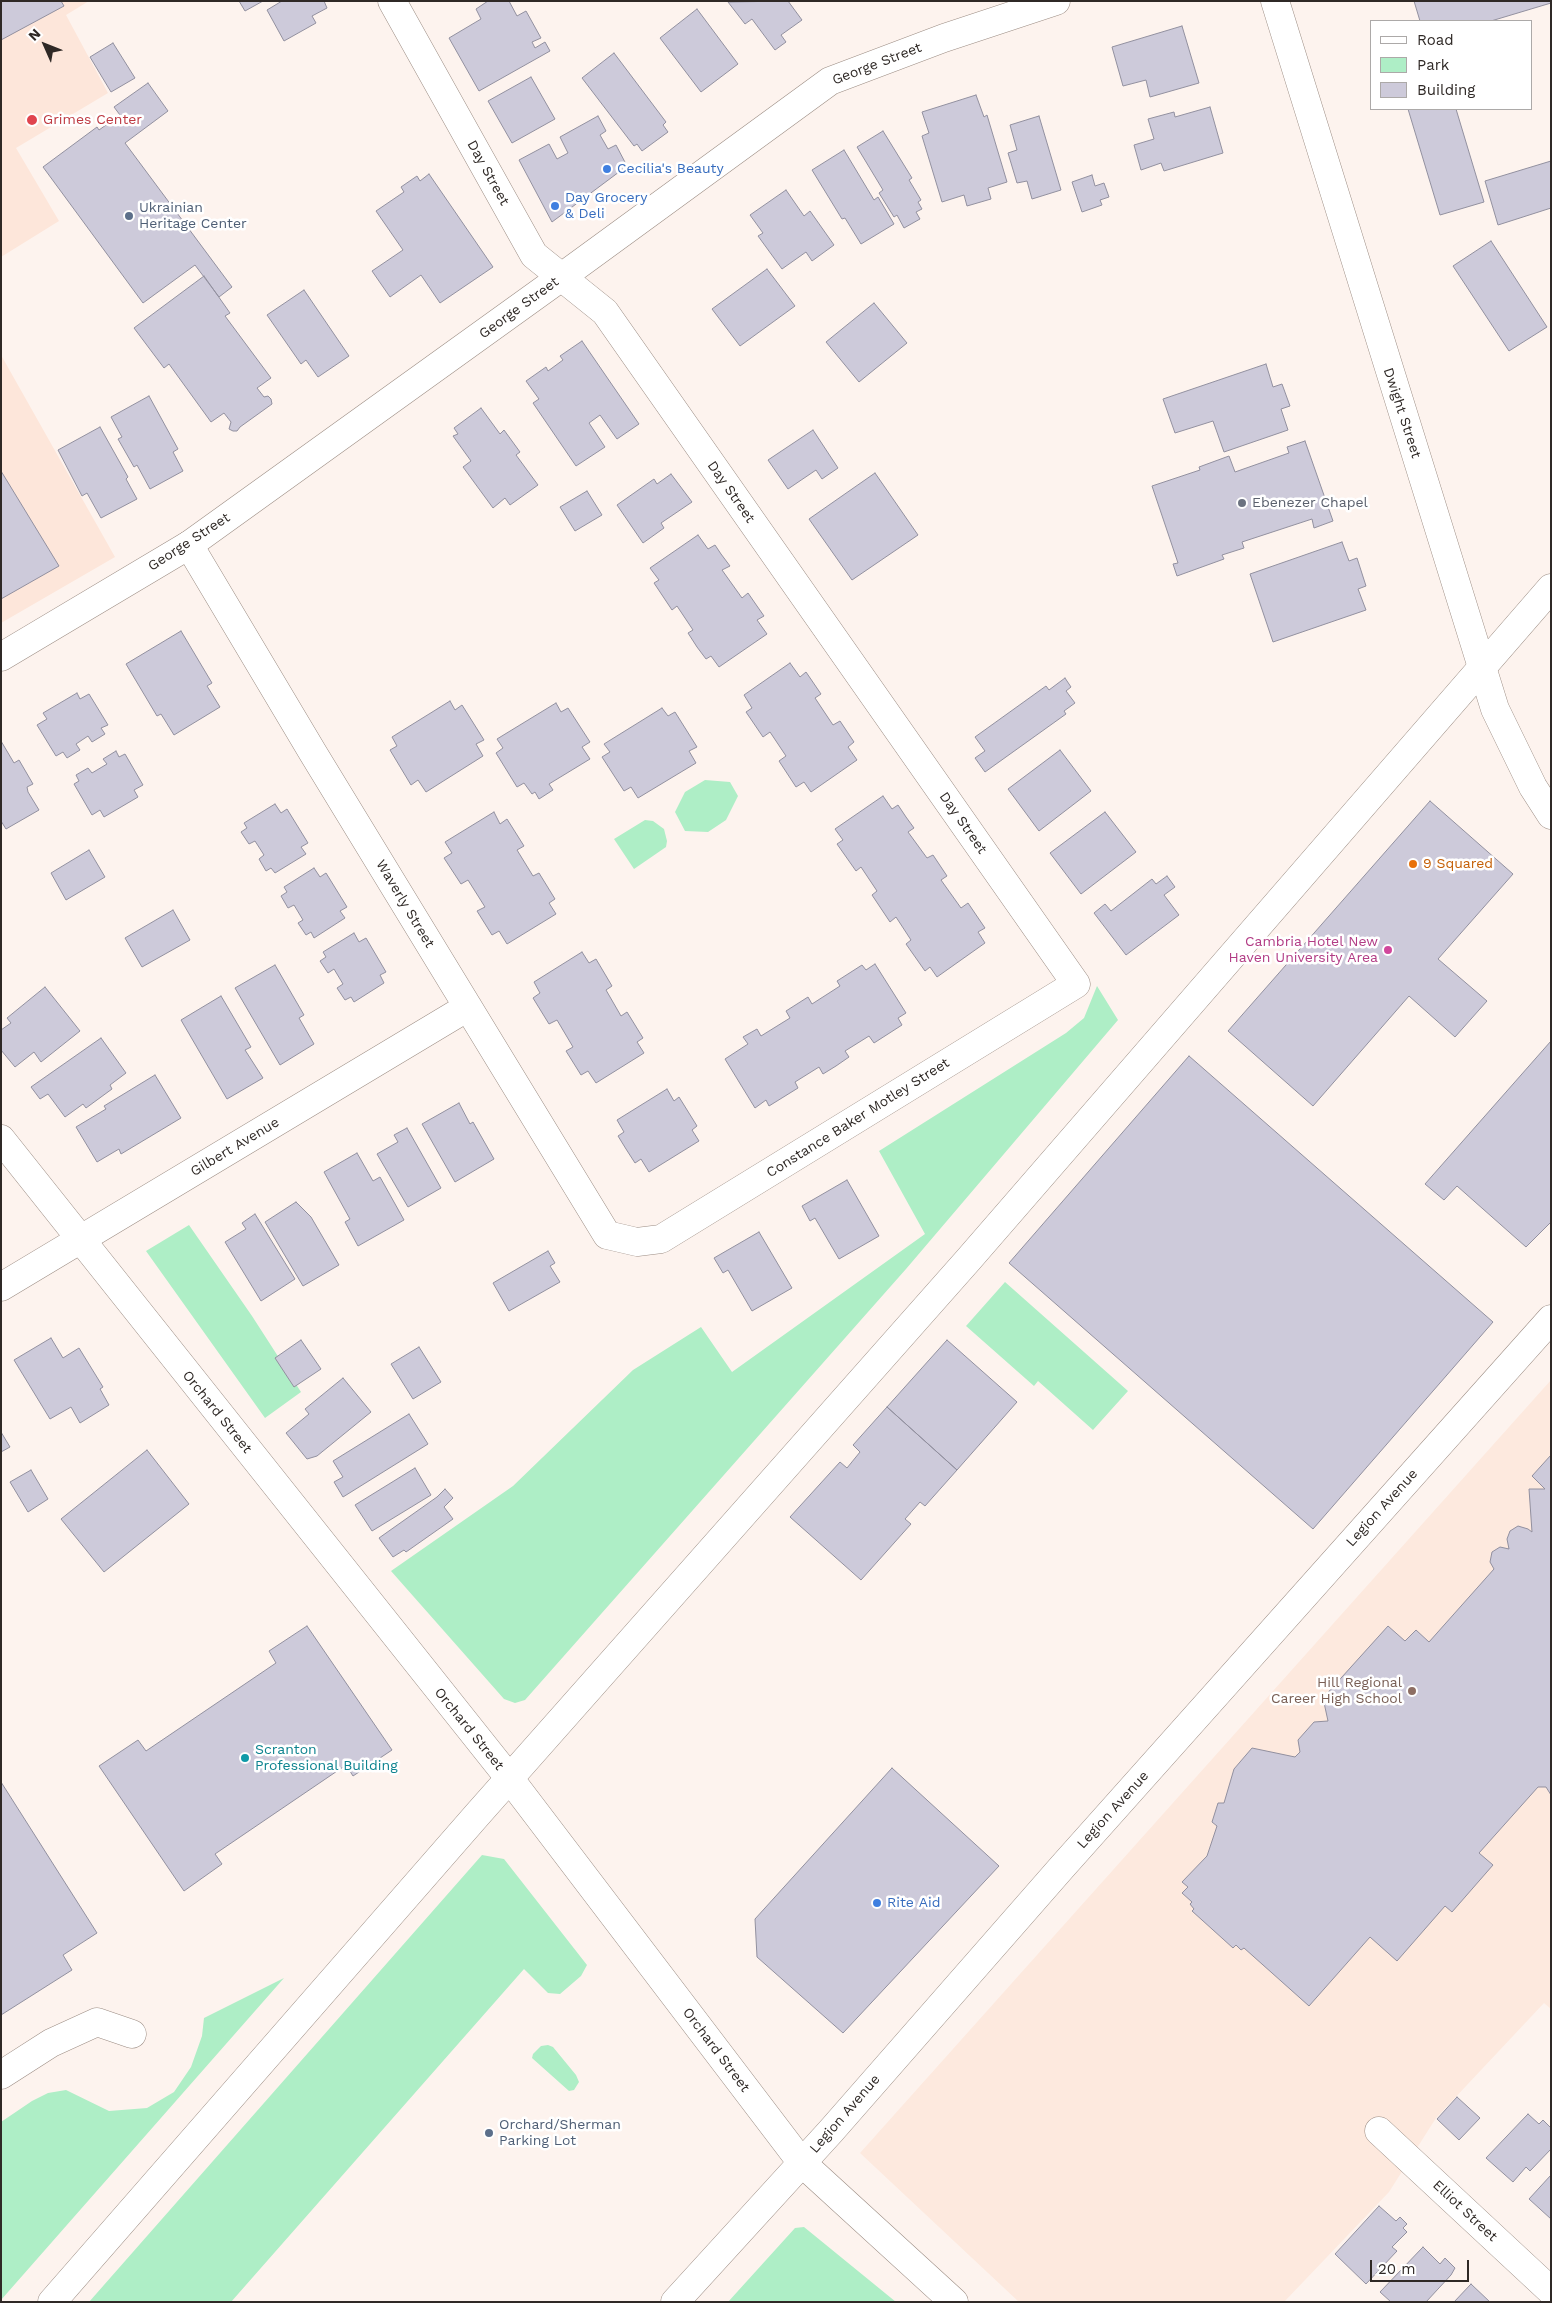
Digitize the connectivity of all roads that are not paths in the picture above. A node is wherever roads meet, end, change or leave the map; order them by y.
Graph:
1 (392, 1) edge
2 (1056, 1) edge
3 (1275, 1) edge
4 (563, 276) junction
5 (189, 545) junction
6 (1551, 588) edge
7 (1, 657) edge
8 (1482, 667) junction
9 (1551, 815) edge
10 (1076, 984) joint
11 (468, 1007) junction
12 (1, 1139) edge
13 (79, 1240) junction
14 (637, 1242) joint
15 (1, 1287) edge
16 (1551, 1319) edge
17 (510, 1779) junction
18 (132, 2034) dead end
19 (1, 2075) edge
20 (1379, 2132) dead end
21 (802, 2164) junction
22 (1551, 2291) edge
23 (52, 2302) edge
24 (675, 2302) edge
25 (954, 2302) edge

1 - 4 main road, Day Street
2 - 4 main road, George Street
3 - 8 main road, Dwight Street
4 - 5 main road, George Street
4 - 10 main road, Day Street
5 - 7 main road, George Street
5 - 11 main road, Waverly Street
6 - 8 main road
8 - 9 main road, Dwight Street
8 - 17 main road
10 - 14 main road, Constance Baker Motley Street
11 - 13 main road, Gilbert Avenue
11 - 14 main road, Waverly Street
12 - 13 main road, Orchard Street
13 - 15 main road, Gilbert Avenue
13 - 17 main road, Orchard Street
16 - 21 main road, Legion Avenue
17 - 21 main road, Orchard Street
17 - 23 main road
18 - 19 main road
20 - 22 main road, Elliot Street
21 - 24 main road, Legion Avenue
21 - 25 main road, Orchard Street

